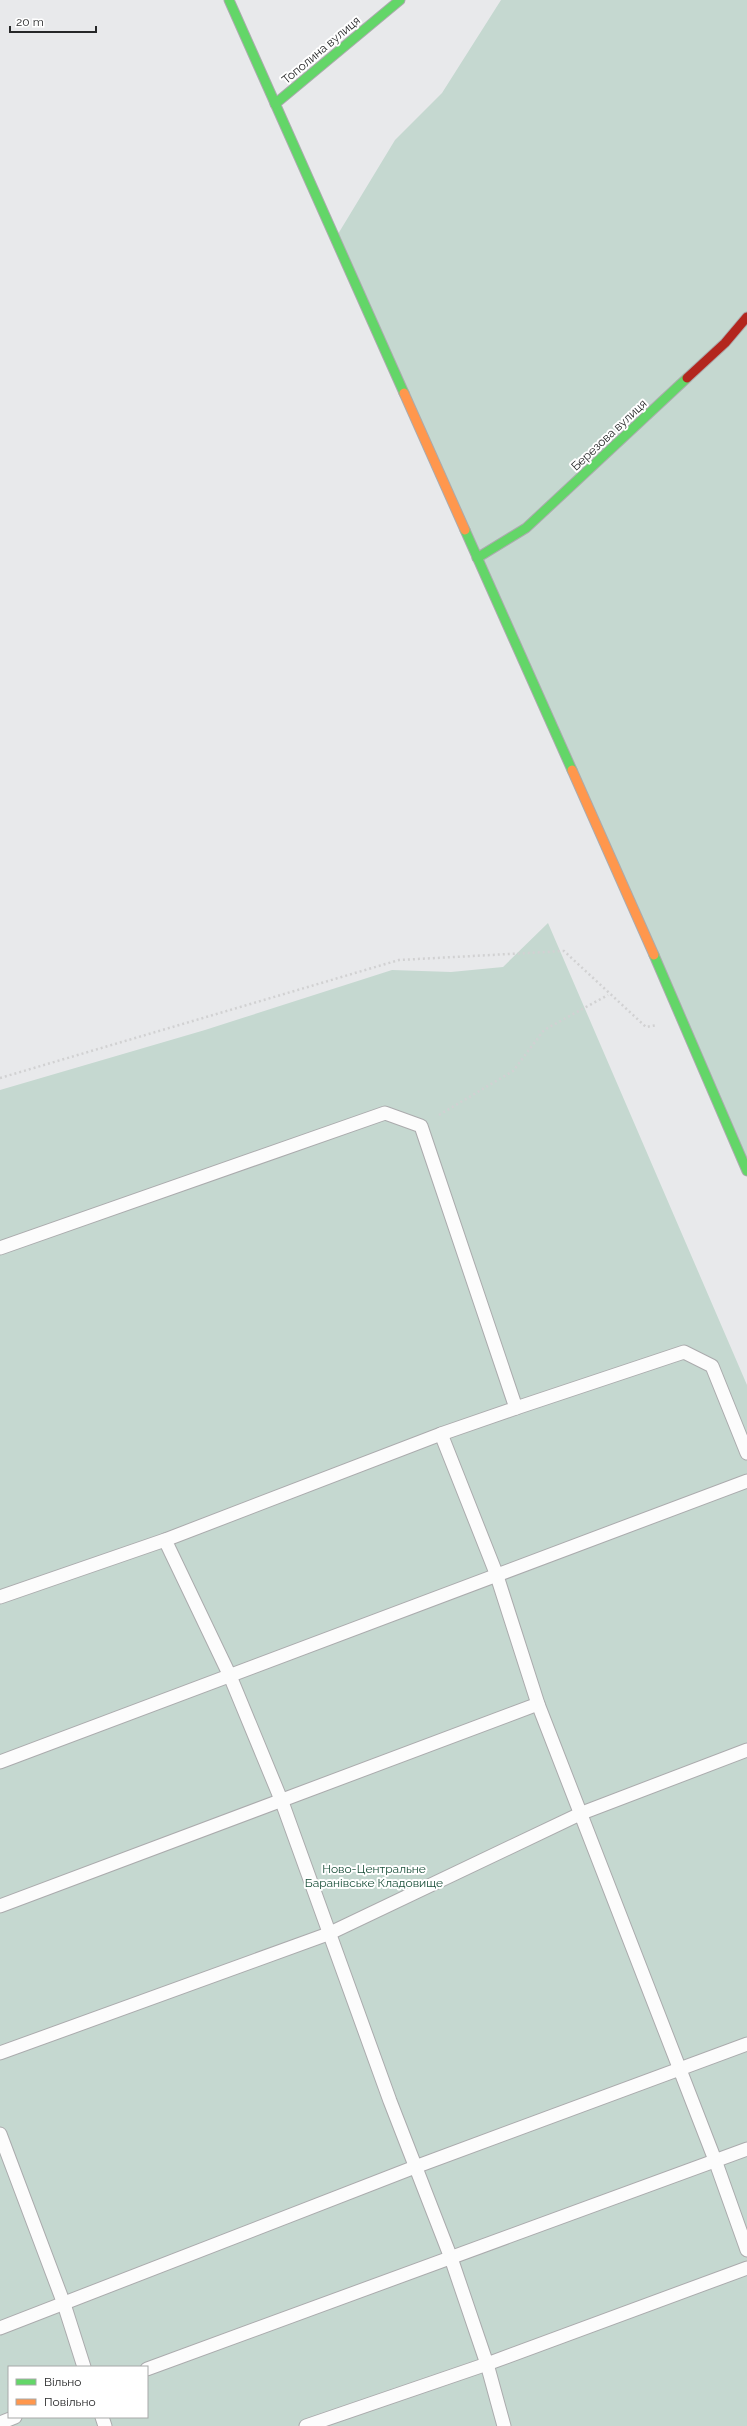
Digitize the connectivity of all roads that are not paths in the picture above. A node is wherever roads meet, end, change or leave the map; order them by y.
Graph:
1 (229, 0) edge
2 (400, 0) edge
3 (275, 104) junction
4 (747, 317) edge
5 (477, 558) junction
6 (747, 1171) edge
7 (0, 1248) edge
8 (516, 1408) junction
9 (441, 1434) junction
10 (747, 1453) edge
11 (747, 1481) edge
12 (165, 1540) junction
13 (496, 1574) junction
14 (0, 1597) edge
15 (230, 1676) junction
16 (538, 1704) junction
17 (747, 1750) edge
18 (0, 1762) edge
19 (282, 1802) junction
20 (582, 1813) junction
21 (0, 1906) edge
22 (328, 1934) junction
23 (747, 2044) edge
24 (0, 2053) edge
25 (681, 2071) junction
26 (0, 2134) edge
27 (747, 2149) edge
28 (715, 2160) junction
29 (416, 2168) junction
30 (747, 2250) edge
31 (451, 2258) junction
32 (747, 2268) edge
33 (64, 2304) junction
34 (0, 2328) edge
35 (486, 2364) junction
36 (84, 2366) edge
37 (148, 2369) edge
38 (12, 2418) edge
39 (0, 2423) edge
40 (306, 2426) edge
41 (504, 2426) edge

1 - 3 main road
2 - 3 main road, Тополина вулиця
3 - 5 main road
4 - 5 main road, Березова вулиця
5 - 6 main road
7 - 8 lane
8 - 9 lane
8 - 10 lane
9 - 12 lane
9 - 13 lane
11 - 13 lane
12 - 14 lane
12 - 15 lane
13 - 15 lane
13 - 16 lane
15 - 18 lane
15 - 19 lane
16 - 19 lane
16 - 20 lane
17 - 20 lane
19 - 21 lane
19 - 22 lane
20 - 22 lane
20 - 25 lane
22 - 24 lane
22 - 29 lane
23 - 25 lane
25 - 28 lane
25 - 29 lane
26 - 33 lane
27 - 28 lane
28 - 30 lane
28 - 31 lane
29 - 31 lane
29 - 33 lane
31 - 35 lane
31 - 37 lane
32 - 35 lane
33 - 34 lane
33 - 36 lane
35 - 40 lane
35 - 41 lane
38 - 39 lane

